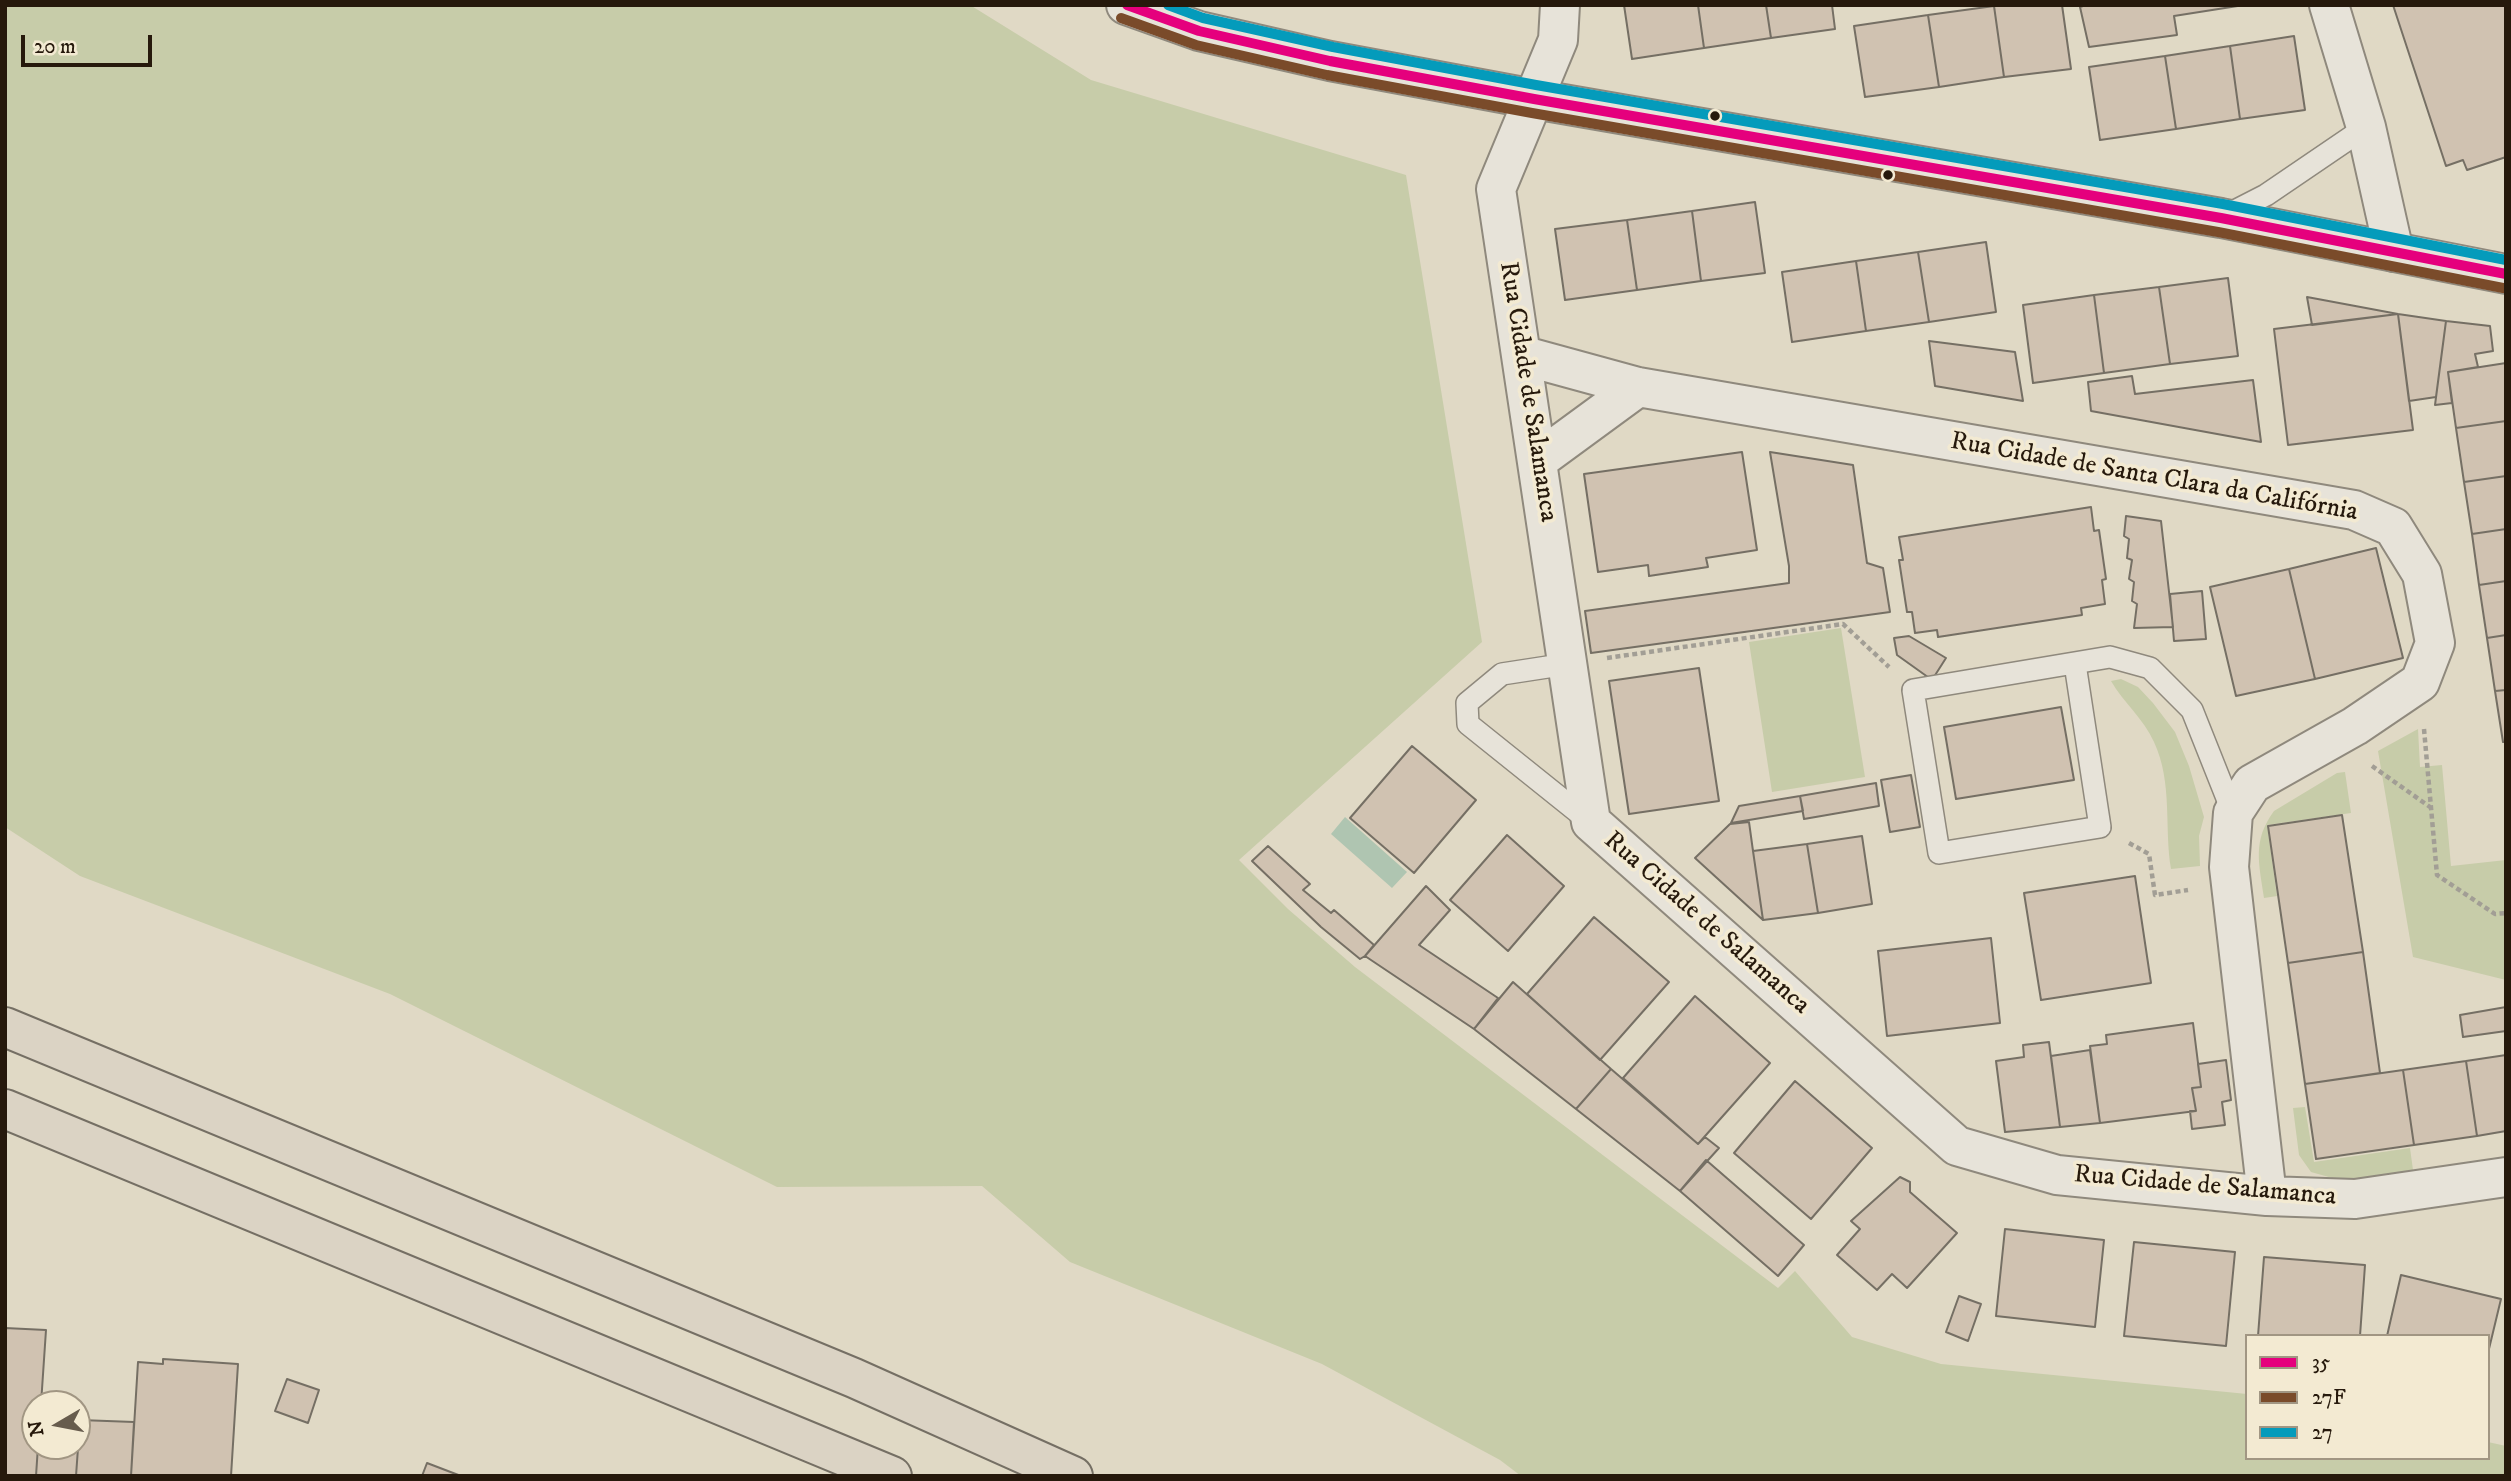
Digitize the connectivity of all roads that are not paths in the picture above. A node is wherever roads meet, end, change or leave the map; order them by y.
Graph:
1 (1126, 5) edge
2 (1560, 5) edge
3 (2329, 5) edge
4 (1534, 99) junction
5 (2361, 111) junction
6 (2221, 218) junction
7 (2394, 252) junction
8 (2506, 274) edge
9 (1521, 355) junction
10 (1638, 387) junction
11 (1537, 461) junction
12 (1567, 664) junction
13 (2075, 664) junction
14 (2233, 813) junction
15 (1591, 822) junction
16 (5, 1027) edge
17 (5, 1109) edge
18 (2506, 1177) edge
19 (2267, 1196) junction
20 (892, 1476) edge
21 (1073, 1476) edge

1 - 4 street
2 - 4 street, Rua Cidade de Salamanca
3 - 5 street
4 - 6 street
4 - 9 street, Rua Cidade de Salamanca
5 - 6 lane
5 - 7 street
6 - 7 street
7 - 8 street
9 - 10 street, Rua Cidade de Santa Clara da Califórnia
9 - 11 street, Rua Cidade de Salamanca
10 - 11 street
10 - 14 street, Rua Cidade de Santa Clara da Califórnia
11 - 12 street, Rua Cidade de Salamanca
12 - 15 street, Rua Cidade de Salamanca
12 - 15 lane
13 - 13 lane
13 - 14 lane
14 - 19 street
15 - 19 street, Rua Cidade de Salamanca
16 - 21 highway
17 - 20 highway
18 - 19 street, Rua Cidade de Salamanca

